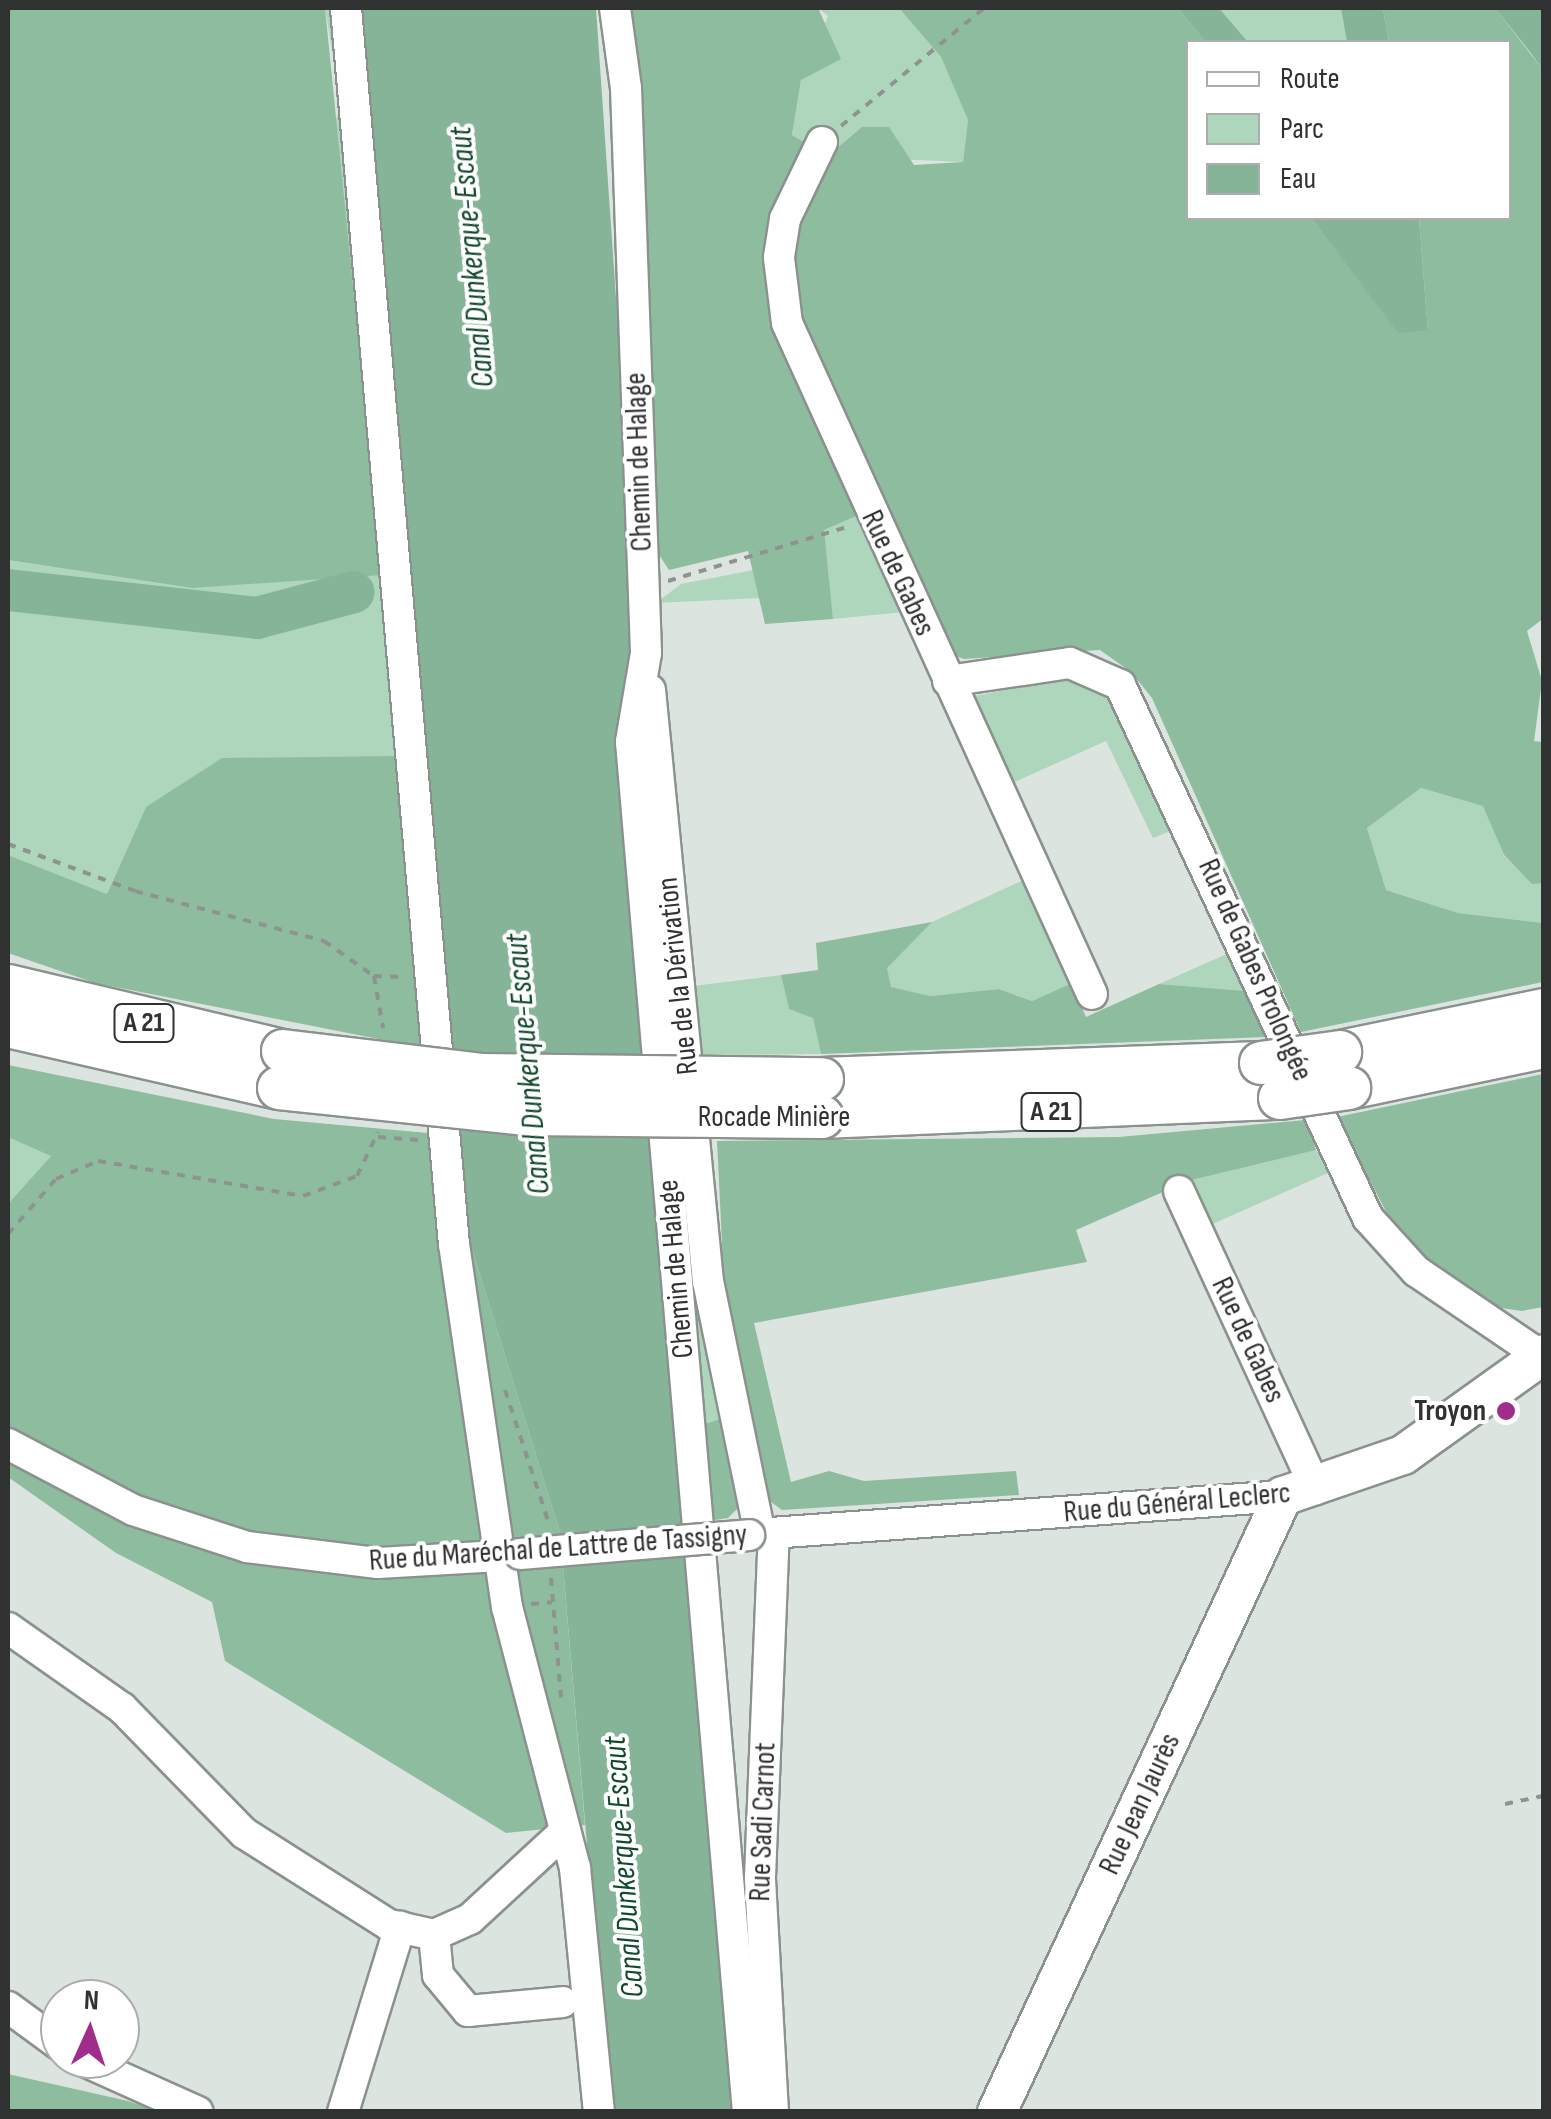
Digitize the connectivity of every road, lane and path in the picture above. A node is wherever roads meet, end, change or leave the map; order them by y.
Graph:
1 (346, 8) edge
2 (615, 8) edge
3 (984, 8) edge
4 (822, 142) joint
5 (870, 512) junction
6 (644, 587) junction
7 (646, 653) junction
8 (948, 681) junction
9 (8, 844) edge
10 (8, 986) edge
11 (1092, 994) dead end
12 (1544, 1010) edge
13 (8, 1026) edge
14 (382, 1042) dead end
15 (1544, 1047) edge
16 (281, 1070) junction
17 (1345, 1070) junction
18 (379, 1118) dead end
19 (378, 1137) junction
20 (446, 1142) junction
21 (1179, 1191) dead end
22 (8, 1234) edge
23 (1543, 1356) edge
24 (8, 1444) edge
25 (1299, 1493) junction
26 (761, 1534) junction
27 (510, 1555) junction
28 (8, 1628) edge
29 (1544, 1796) edge
30 (1505, 1804) dead end
31 (562, 1834) junction
32 (400, 1927) junction
33 (434, 1935) junction
34 (563, 2002) dead end
35 (8, 2007) edge
36 (40, 2030) edge
37 (125, 2079) edge
38 (198, 2112) edge
39 (343, 2112) edge
40 (599, 2112) edge
41 (748, 2112) edge
42 (773, 2112) edge
43 (997, 2112) edge

1 - 20 street
2 - 6 street, Chemin de Halage
3 - 4 path
4 - 5 street, Rue de Gabes
5 - 6 path
5 - 8 street, Rue de Gabes
6 - 7 street, Chemin de Halage
7 - 26 street, Rue de la Dérivation
7 - 41 street, Chemin de Halage
8 - 11 street, Rue de Gabes
8 - 23 street, Rue de Gabes Prolongée
9 - 14 path
10 - 16 highway, Rocade Minière / A 21
12 - 17 highway, Rocade Minière / A 21
13 - 16 highway, Rocade Minière / A 21
15 - 17 highway, Rocade Minière / A 21
16 - 17 highway, Rocade Minière / A 21, bridge
18 - 19 path
19 - 20 path
19 - 22 path
20 - 27 street
21 - 25 street, Rue de Gabes
23 - 25 main road, Rue du Général Leclerc
24 - 27 street, Rue du Maréchal de Lattre de Tassigny
25 - 26 street, Rue du Général Leclerc
25 - 43 main road, Rue Jean Jaurès
26 - 27 street, Rue du Maréchal de Lattre de Tassigny, bridge
26 - 42 street, Rue Sadi Carnot
27 - 31 street
28 - 32 street
29 - 30 path
31 - 33 street
31 - 40 street
32 - 33 street
32 - 39 street
33 - 34 street
35 - 36 street
37 - 38 street

